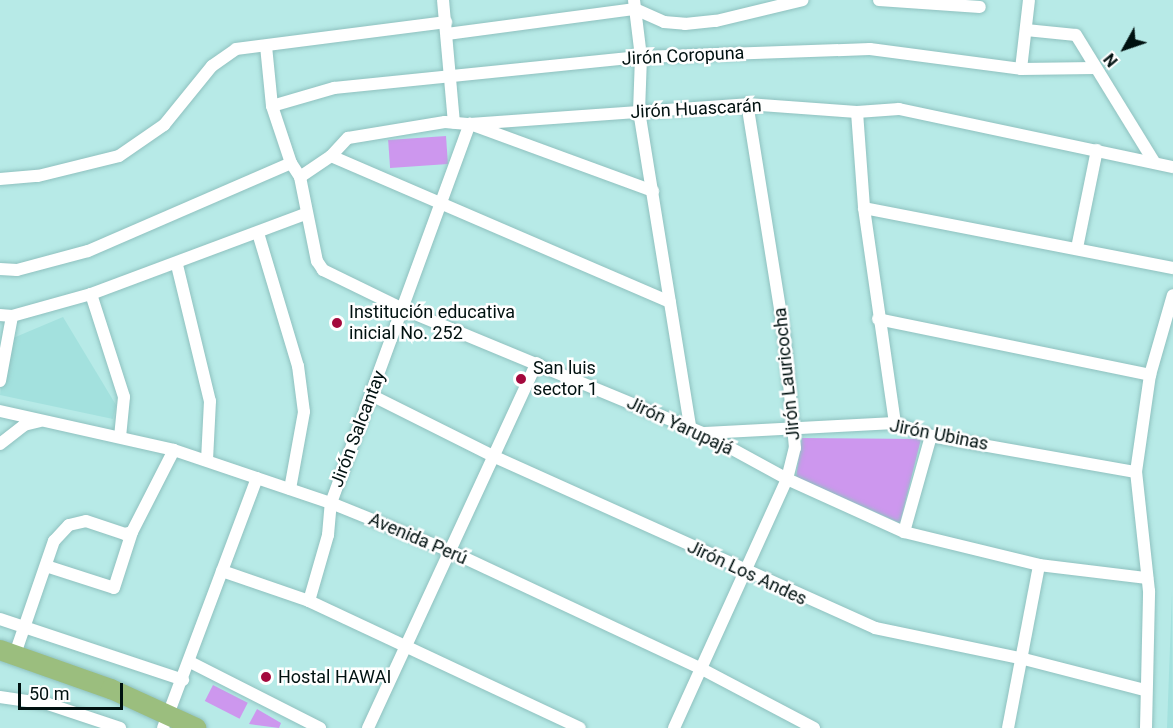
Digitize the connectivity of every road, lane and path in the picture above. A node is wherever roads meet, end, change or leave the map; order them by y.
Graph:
1 (443, 0) edge
2 (803, 0) edge
3 (879, 0) edge
4 (1029, 0) edge
5 (922, 3) edge
6 (634, 5) edge
7 (980, 8) dead end
8 (446, 28) junction
9 (1026, 30) junction
10 (266, 46) junction
11 (640, 57) junction
12 (1095, 68) junction
13 (1021, 69) junction
14 (449, 74) junction
15 (747, 104) junction
16 (272, 106) junction
17 (639, 111) junction
18 (857, 112) junction
19 (454, 123) junction
20 (470, 124) junction
21 (1097, 150) junction
22 (331, 156) junction
23 (1154, 162) junction
24 (291, 163) junction
25 (1173, 167) edge
26 (300, 177) junction
27 (0, 179) edge
28 (653, 191) junction
29 (443, 201) junction
30 (864, 208) junction
31 (305, 214) junction
32 (258, 233) junction
33 (1077, 248) junction
34 (177, 265) junction
35 (1173, 268) edge
36 (0, 269) edge
37 (91, 294) junction
38 (1173, 295) edge
39 (670, 302) junction
40 (403, 309) junction
41 (6, 315) edge
42 (879, 319) junction
43 (537, 363) junction
44 (1150, 375) junction
45 (0, 381) edge
46 (371, 395) junction
47 (0, 411) edge
48 (43, 421) junction
49 (895, 423) junction
50 (690, 428) junction
51 (796, 430) junction
52 (703, 433) junction
53 (931, 436) junction
54 (120, 437) junction
55 (0, 444) edge
56 (174, 450) junction
57 (495, 457) junction
58 (207, 460) junction
59 (1136, 472) junction
60 (257, 478) junction
61 (787, 479) junction
62 (290, 489) junction
63 (331, 503) junction
64 (132, 532) junction
65 (904, 532) junction
66 (450, 551) junction
67 (1039, 565) junction
68 (45, 566) junction
69 (222, 571) junction
70 (743, 571) junction
71 (1147, 578) junction
72 (309, 602) junction
73 (0, 619) edge
74 (25, 626) junction
75 (407, 648) junction
76 (8, 652) edge
77 (1020, 657) junction
78 (190, 662) junction
79 (700, 668) junction
80 (183, 680) junction
81 (1145, 690) junction
82 (0, 697) edge
83 (167, 721) edge
84 (120, 728) edge
85 (196, 728) edge
86 (320, 728) edge
87 (368, 728) edge
88 (580, 728) edge
89 (674, 728) edge
90 (814, 728) edge
91 (1008, 728) edge
92 (1146, 728) edge

1 - 8 street
2 - 6 street
3 - 5 street
4 - 9 street
5 - 7 street
6 - 8 street
6 - 11 street
8 - 10 street
8 - 14 street
9 - 12 street
9 - 13 street
10 - 16 street, Jirón Yarupajá
10 - 27 street
11 - 13 street, Jirón Coropuna
11 - 14 street, Jirón Coropuna
11 - 17 street
12 - 13 street, Jirón Coropuna
12 - 23 street
14 - 16 street, Jirón Coropuna
14 - 19 street
15 - 17 street, Jirón Huascarán
15 - 18 street, Jirón Huascarán
15 - 51 street, Jirón Lauricocha
16 - 24 street, Jirón Yarupajá
17 - 20 street, Jirón Huascarán
17 - 28 street
18 - 21 street, Jirón Huascarán
18 - 30 street
19 - 20 street, Jirón Huascarán
19 - 22 street, Jirón Huascarán
20 - 28 street
20 - 29 street, Jirón Salcantay
21 - 23 street, Jirón Huascarán
21 - 33 street
22 - 26 street, Jirón Huascarán
22 - 29 street
23 - 25 street, Jirón Huascarán
24 - 26 street, Jirón Yarupajá
24 - 36 street
26 - 31 street, Jirón Yarupajá
28 - 39 street
29 - 39 street
29 - 40 street, Jirón Salcantay
30 - 33 street
30 - 42 street
31 - 32 street
31 - 40 street, Jirón Yarupajá
32 - 34 street
32 - 62 street
33 - 35 street
34 - 37 street
34 - 58 street
37 - 41 street
37 - 54 street
38 - 44 street
39 - 50 street
40 - 43 street, Jirón Yarupajá
40 - 46 street, Jirón Salcantay
41 - 45 street
42 - 44 street
42 - 49 street
43 - 50 street, Jirón Yarupajá
43 - 57 street
44 - 59 street
46 - 57 street, Jirón Los Andes
46 - 63 street, Jirón Salcantay
47 - 48 street, Avenida Perú
48 - 54 street, Avenida Perú
48 - 55 street
49 - 51 street, Jirón Ubinas
49 - 53 street, Jirón Ubinas
50 - 52 street, Jirón Yarupajá
51 - 52 street, Jirón Ubinas
51 - 61 street, Jirón Lauricocha
52 - 61 street, Jirón Yarupajá
53 - 59 street, Jirón Ubinas
53 - 65 street
54 - 56 street, Avenida Perú
56 - 58 street, Avenida Perú
56 - 64 street
57 - 66 street
57 - 70 street, Jirón Los Andes
58 - 60 street, Avenida Perú
59 - 71 street
60 - 62 street, Avenida Perú
60 - 69 street
61 - 65 street, Jirón Yarupajá
61 - 70 street, Jirón Lauricocha
62 - 63 street, Avenida Perú
63 - 66 street, Avenida Perú
63 - 72 street, Jirón Salcantay
64 - 68 street
64 - 68 street
65 - 67 street, Jirón Yarupajá
66 - 75 street
66 - 79 street, Avenida Perú
67 - 71 street, Jirón Yarupajá
67 - 77 street
68 - 74 street
69 - 72 street
69 - 78 street
70 - 77 street, Jirón Los Andes
70 - 79 street, Jirón Lauricocha
71 - 81 street
72 - 75 street
73 - 74 street
74 - 76 street
74 - 80 street
75 - 87 street
75 - 88 street
76 - 83 highway
77 - 81 street, Jirón Los Andes
77 - 91 street
78 - 80 street
78 - 86 street
79 - 89 street, Jirón Lauricocha
79 - 90 street, Avenida Perú
80 - 83 street
81 - 92 street
82 - 84 street
83 - 85 highway

